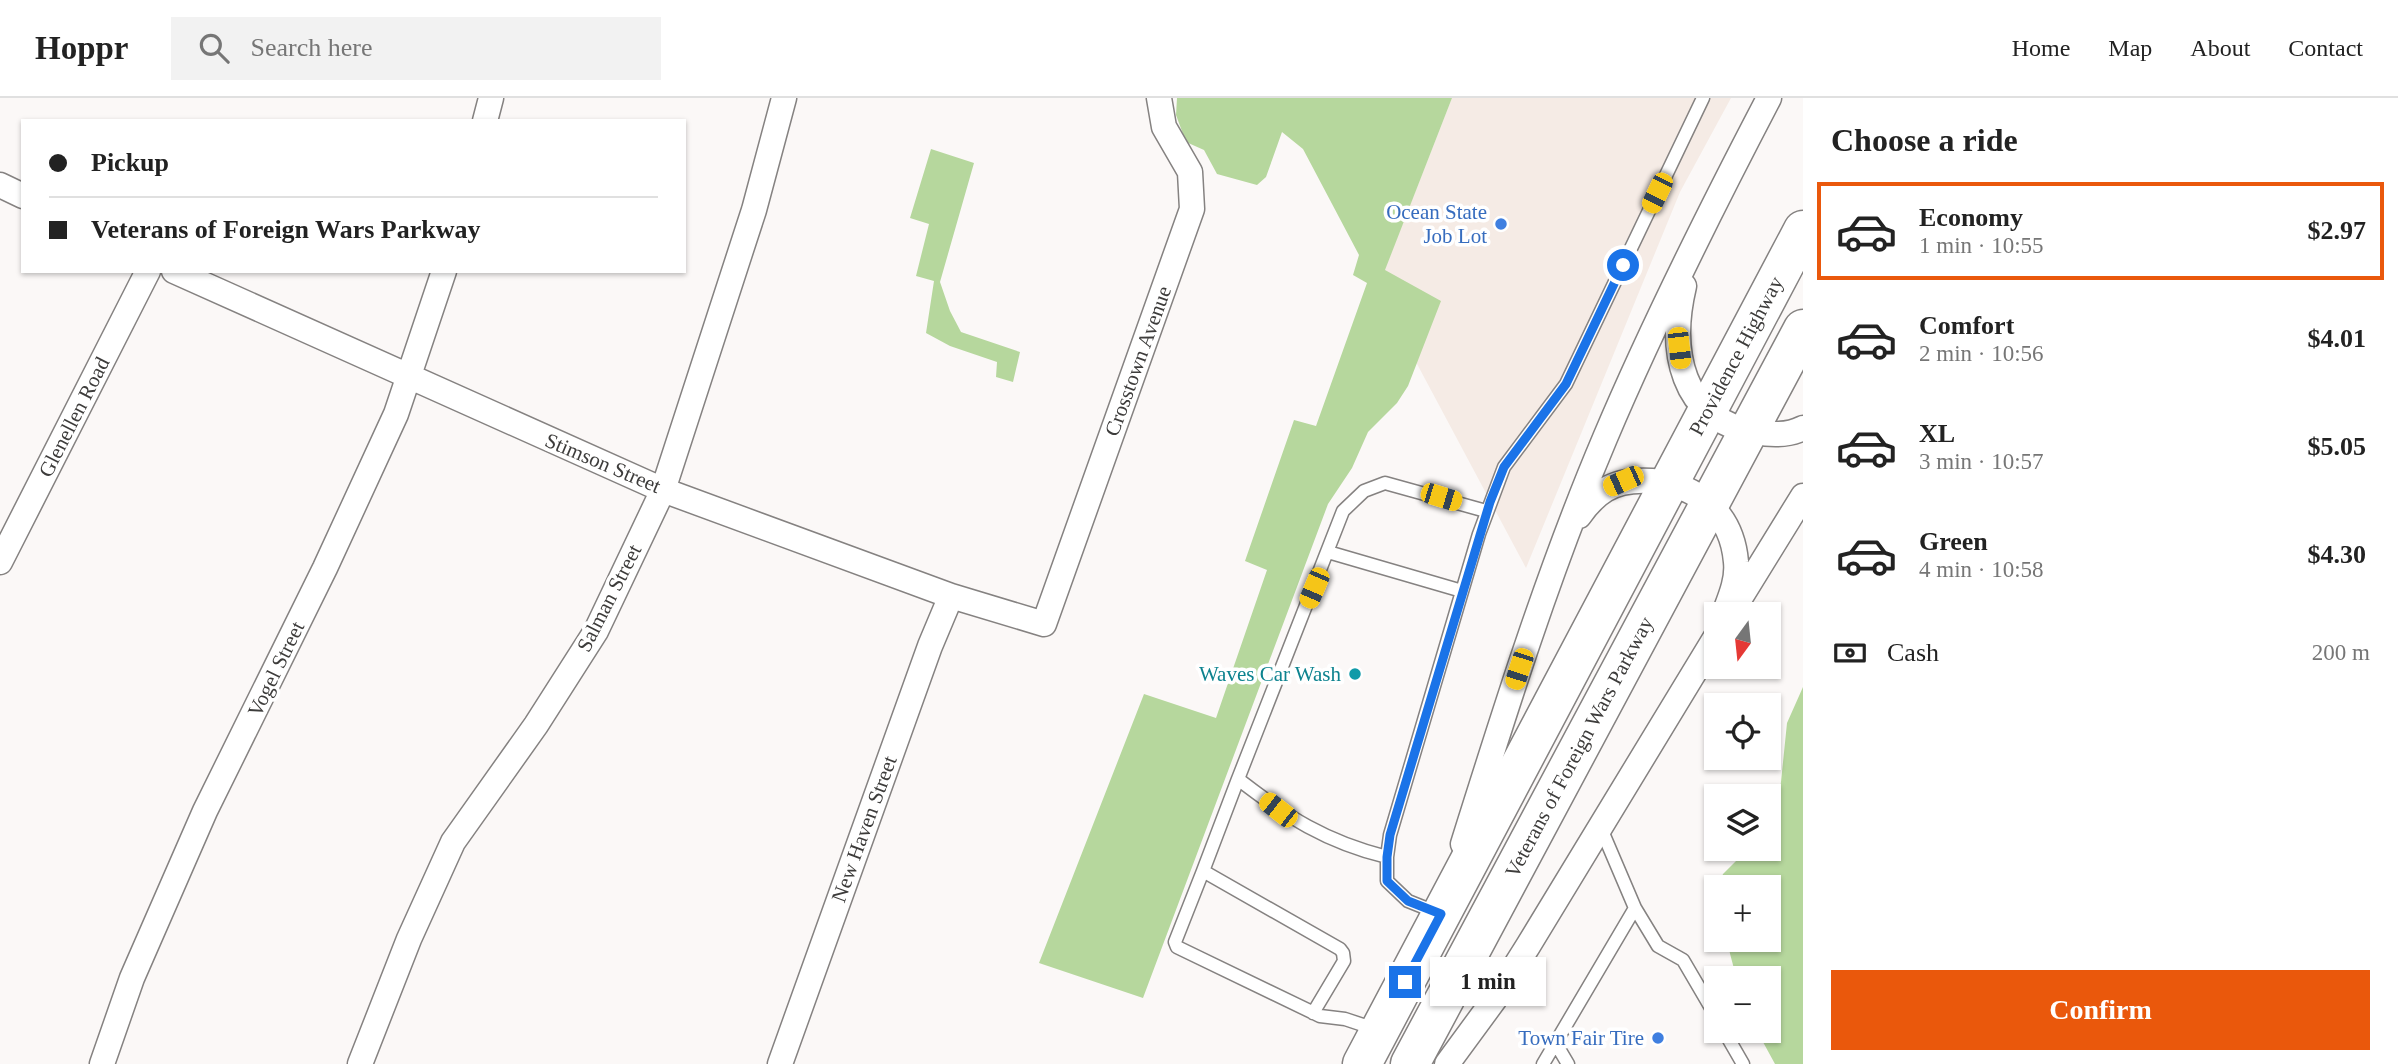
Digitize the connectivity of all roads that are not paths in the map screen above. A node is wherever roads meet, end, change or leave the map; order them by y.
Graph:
1 (491, 98) edge
2 (784, 98) edge
3 (1159, 98) edge
4 (1703, 98) edge
5 (1769, 98) edge
6 (486, 119) edge
7 (0, 185) edge
8 (21, 195) edge
9 (1803, 230) edge
10 (1691, 254) junction
11 (147, 273) edge
12 (178, 273) edge
13 (442, 273) edge
14 (1803, 329) edge
15 (409, 376) junction
16 (1707, 411) junction
17 (1803, 428) edge
18 (1748, 431) junction
19 (1669, 482) junction
20 (663, 490) junction
21 (1803, 496) edge
22 (1709, 503) junction
23 (1486, 511) junction
24 (1562, 547) junction
25 (1328, 552) junction
26 (0, 562) edge
27 (1462, 591) junction
28 (951, 596) junction
29 (1728, 602) edge
30 (1737, 602) edge
31 (1044, 624) joint
32 (1704, 656) edge
33 (1238, 779) junction
34 (1600, 826) junction
35 (1387, 857) junction
36 (1203, 872) junction
37 (1635, 908) junction
38 (1441, 914) junction
39 (1704, 996) edge
40 (1313, 1013) junction
41 (1380, 1030) junction
42 (1555, 1042) junction
43 (1731, 1043) edge
44 (102, 1064) edge
45 (360, 1064) edge
46 (780, 1064) edge
47 (1362, 1064) edge
48 (1410, 1064) edge
49 (1447, 1064) edge
50 (1543, 1064) edge
51 (1568, 1064) edge
52 (1743, 1064) edge

1 - 6 street
2 - 20 street, Salman Street
3 - 31 street, Crosstown Avenue
4 - 23 lane
5 - 10 street, Veterans of Foreign Wars Parkway
7 - 8 street
9 - 16 highway, Providence Highway
10 - 16 street
10 - 24 street, Veterans of Foreign Wars Parkway
11 - 26 street, Glenellen Road
12 - 15 street, Stimson Street
13 - 15 street, Vogel Street
14 - 18 highway
15 - 20 street, Stimson Street
15 - 44 street, Vogel Street
16 - 18 street
16 - 19 highway, Providence Highway
17 - 18 street
18 - 22 highway, Veterans of Foreign Wars Parkway
19 - 22 street
19 - 24 street
19 - 38 highway, Veterans of Foreign Wars Parkway
20 - 28 street, Stimson Street
20 - 45 street, Salman Street
21 - 30 street
22 - 29 street
22 - 48 highway, Veterans of Foreign Wars Parkway
23 - 25 lane
23 - 27 lane
24 - 38 street, Veterans of Foreign Wars Parkway
25 - 27 lane
25 - 33 lane
27 - 35 lane
28 - 31 street, Stimson Street
28 - 46 street, New Haven Street
32 - 34 street
33 - 35 lane
33 - 36 lane
34 - 37 lane
34 - 49 street
35 - 38 lane
36 - 40 lane
36 - 40 lane
37 - 39 lane
37 - 42 lane
38 - 41 highway, Veterans of Foreign Wars Parkway
40 - 41 lane
41 - 47 highway, Veterans of Foreign Wars Parkway
42 - 50 lane
42 - 51 lane
43 - 52 lane

